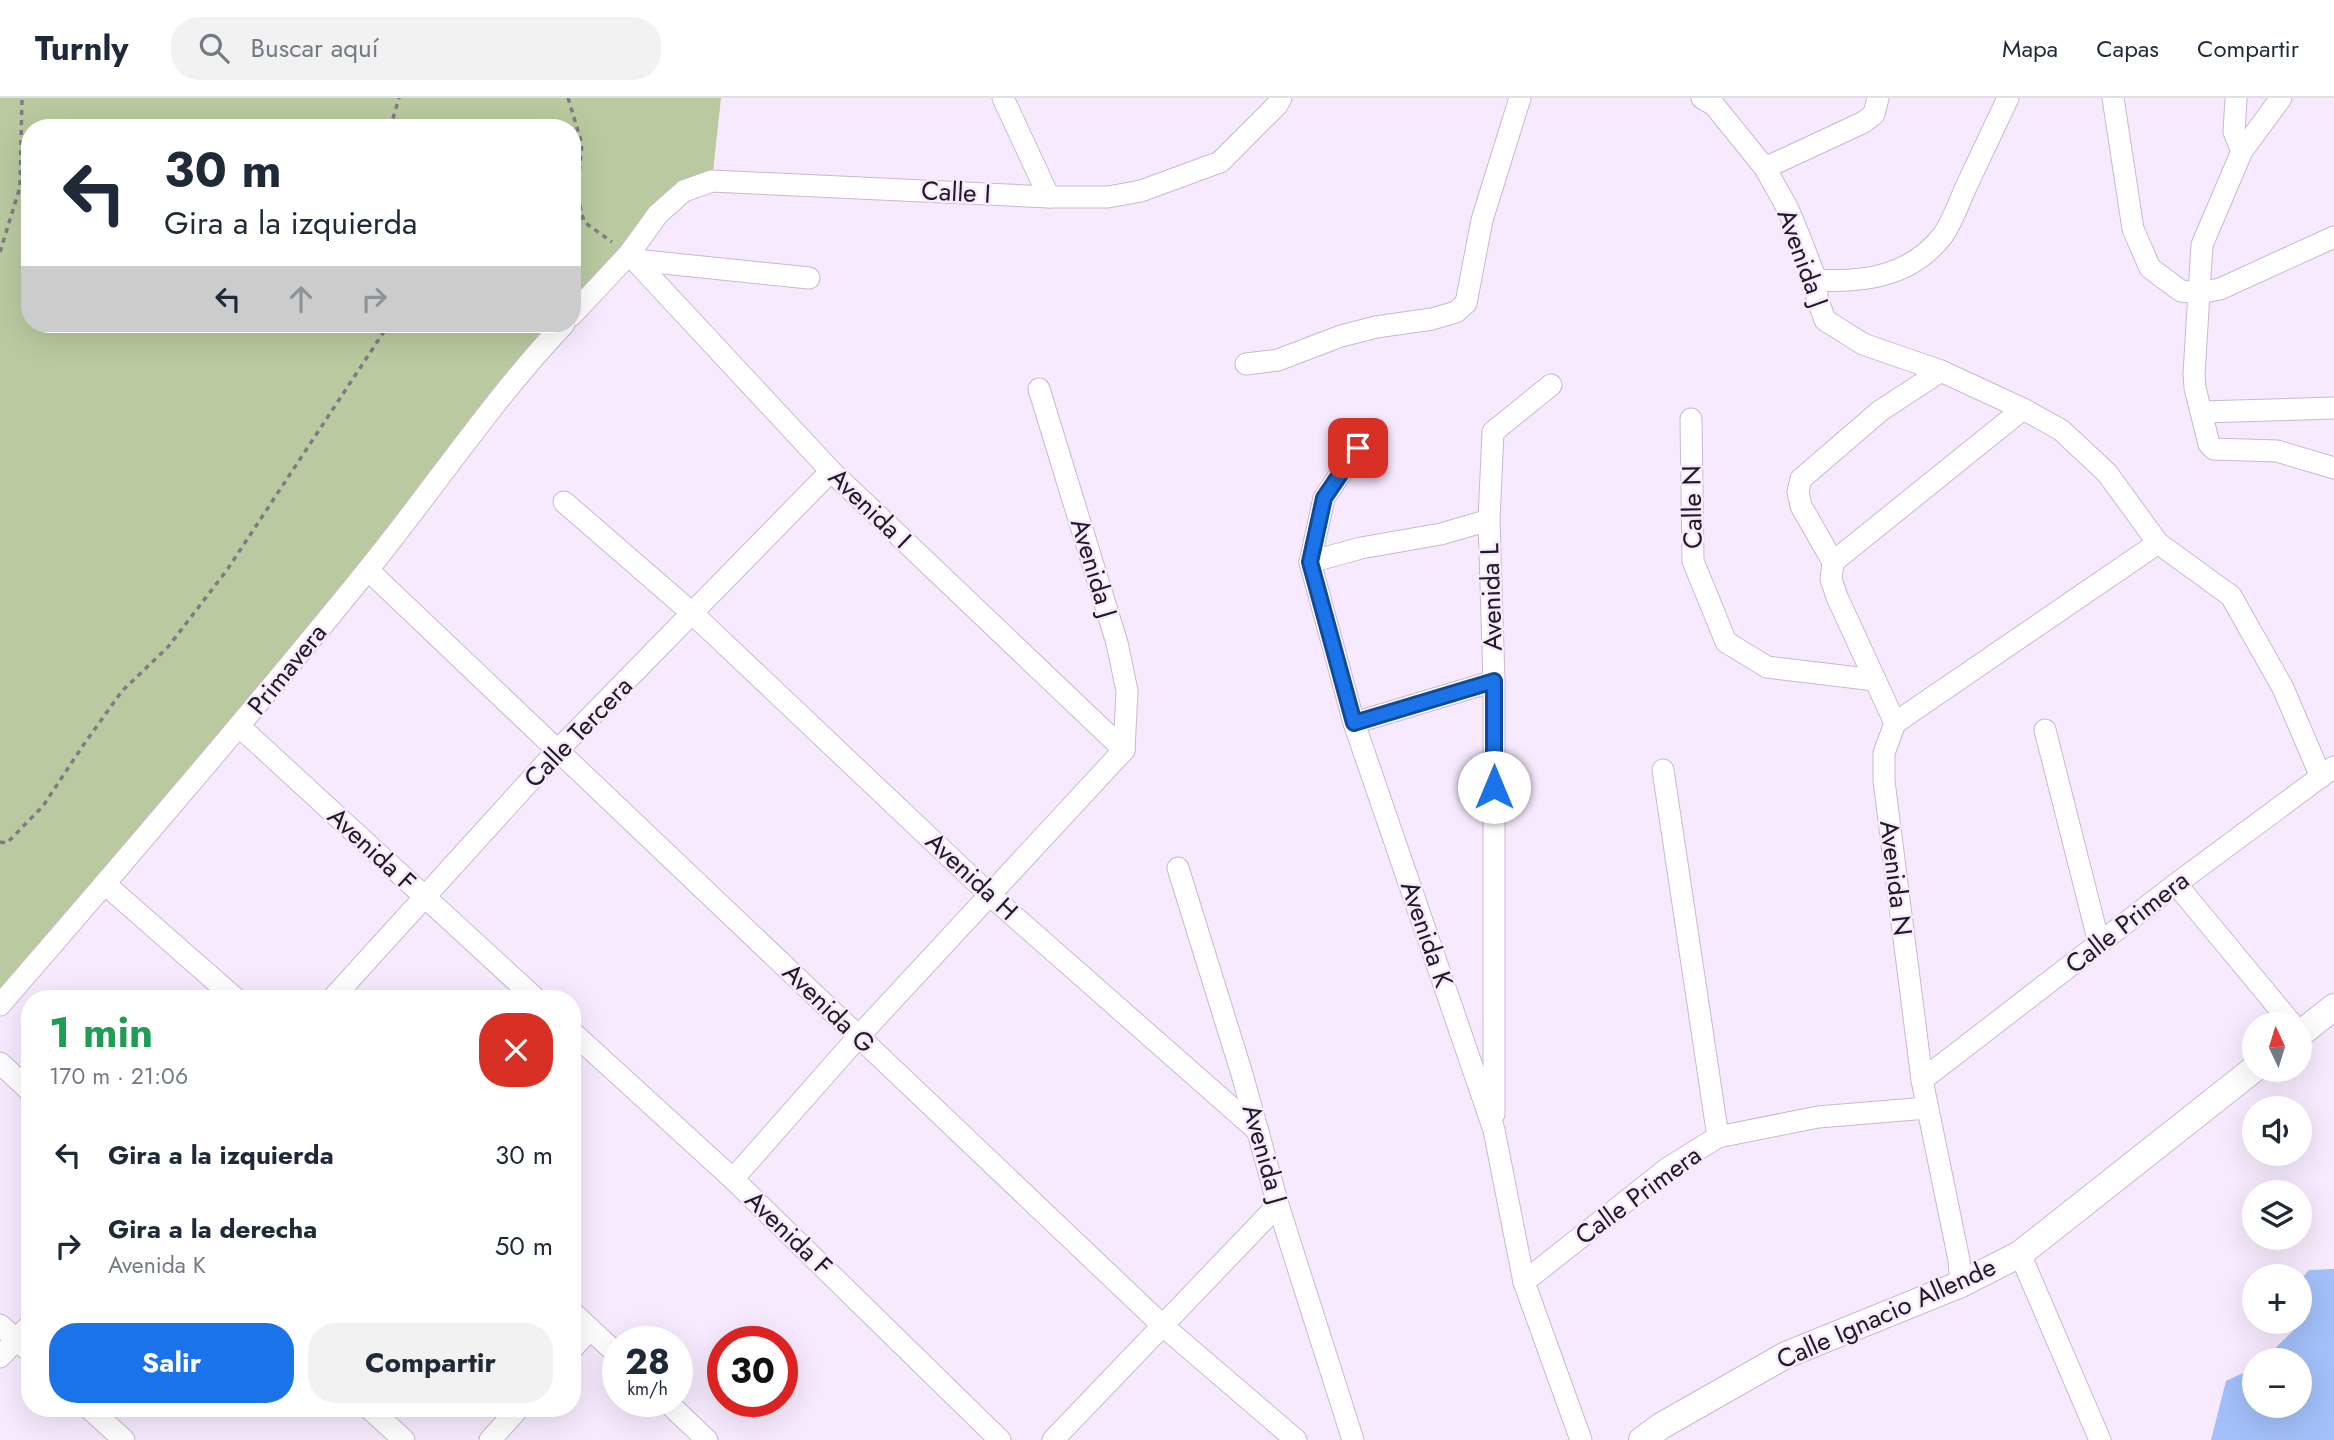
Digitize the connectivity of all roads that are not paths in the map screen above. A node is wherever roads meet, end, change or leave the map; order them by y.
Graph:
1 (1003, 98) edge
2 (1281, 98) edge
3 (1520, 98) edge
4 (1702, 98) edge
5 (1878, 98) edge
6 (2008, 98) edge
7 (2113, 98) edge
8 (2236, 98) edge
9 (2281, 98) edge
10 (2242, 151) junction
11 (1765, 168) junction
12 (1049, 197) junction
13 (2334, 237) edge
14 (632, 257) junction
15 (809, 278) dead end
16 (1816, 280) junction
17 (2199, 293) junction
18 (581, 306) edge
19 (556, 333) edge
20 (1246, 364) dead end
21 (1941, 371) junction
22 (1551, 385) dead end
23 (1039, 389) dead end
24 (2334, 408) edge
25 (2022, 409) junction
26 (2202, 412) junction
27 (1691, 419) dead end
28 (1359, 435) dead end
29 (2334, 468) edge
30 (831, 471) junction
31 (564, 502) dead end
32 (1489, 520) junction
33 (2158, 543) junction
34 (1310, 562) junction
35 (1833, 562) junction
36 (368, 570) junction
37 (692, 613) junction
38 (1875, 680) junction
39 (1494, 681) junction
40 (1354, 723) junction
41 (1895, 723) junction
42 (240, 727) junction
43 (2045, 730) dead end
44 (1124, 750) junction
45 (557, 751) junction
46 (1663, 770) dead end
47 (2327, 772) edge
48 (1178, 868) dead end
49 (105, 884) junction
50 (2176, 884) junction
51 (991, 895) junction
52 (425, 898) junction
53 (2099, 943) junction
54 (226, 990) edge
55 (340, 990) edge
56 (526, 990) edge
57 (0, 1005) edge
58 (2334, 1007) edge
59 (2282, 1012) edge
60 (2312, 1024) edge
61 (859, 1036) junction
62 (581, 1040) edge
63 (0, 1063) edge
64 (2242, 1078) edge
65 (1922, 1080) junction
66 (21, 1083) edge
67 (1927, 1108) junction
68 (1494, 1130) junction
69 (1258, 1131) junction
70 (1718, 1137) junction
71 (733, 1179) junction
72 (1279, 1205) junction
73 (2020, 1254) junction
74 (1524, 1282) junction
75 (1961, 1284) junction
76 (581, 1320) edge
77 (0, 1325) edge
78 (1162, 1325) junction
79 (590, 1329) junction
80 (21, 1337) edge
81 (581, 1339) edge
82 (602, 1340) edge
83 (21, 1342) edge
84 (0, 1357) edge
85 (99, 1417) edge
86 (379, 1417) edge
87 (511, 1417) edge
88 (683, 1417) edge
89 (1656, 1435) edge
90 (124, 1440) edge
91 (404, 1440) edge
92 (490, 1440) edge
93 (708, 1440) edge
94 (1000, 1440) edge
95 (1053, 1440) edge
96 (1296, 1440) edge
97 (1353, 1440) edge
98 (1581, 1440) edge
99 (2100, 1440) edge

1 - 12 street
2 - 12 street, Calle I
3 - 20 street
4 - 11 street, Avenida J
5 - 11 street
6 - 16 street
7 - 17 street
8 - 10 street
9 - 10 street
10 - 17 street
11 - 16 street, Avenida J
12 - 14 street, Calle I
13 - 17 street
14 - 15 street
14 - 18 street
14 - 30 street, Avenida I
16 - 21 street, Avenida J
17 - 26 street
19 - 36 street, Primavera
21 - 25 street
21 - 35 street
22 - 32 street, Avenida L
23 - 44 street, Avenida J
24 - 26 street
25 - 33 street
25 - 35 street
26 - 29 street
27 - 38 street, Calle N
28 - 34 street, Avenida K
30 - 37 street, Calle Tercera
30 - 44 street, Avenida I
31 - 37 street, Avenida H
32 - 34 street
32 - 39 street, Avenida L
33 - 41 street
33 - 47 street
34 - 40 street, Avenida K
35 - 38 street
36 - 42 street, Primavera
36 - 45 street, Avenida G
37 - 45 street, Calle Tercera
37 - 51 street, Avenida H
38 - 41 street
39 - 40 street
39 - 68 street, Avenida L
40 - 68 street, Avenida K
41 - 65 street, Avenida N
42 - 49 street, Primavera
42 - 52 street, Avenida F
43 - 53 street
44 - 51 street
45 - 52 street, Calle Tercera
45 - 61 street, Avenida G
46 - 70 street
47 - 50 street, Calle Primera
48 - 69 street, Avenida J
49 - 54 street
49 - 57 street, Primavera
50 - 53 street, Calle Primera
50 - 59 street
51 - 61 street
51 - 69 street, Avenida H
52 - 55 street, Calle Tercera
52 - 56 street, Avenida F
53 - 65 street, Calle Primera
58 - 60 street
61 - 71 street
61 - 78 street, Avenida G
62 - 71 street, Avenida F
63 - 66 street
64 - 73 street, Calle Ignacio Allende
65 - 67 street, Avenida N
67 - 70 street, Calle Primera
67 - 75 street, Avenida N
68 - 74 street, Avenida K
69 - 72 street, Avenida J
70 - 74 street, Calle Primera
71 - 94 street, Avenida F
72 - 78 street
72 - 97 street, Avenida J
73 - 75 street, Calle Ignacio Allende
73 - 99 street
74 - 98 street, Avenida K
75 - 89 street, Calle Ignacio Allende
76 - 79 street
77 - 80 street
78 - 95 street
78 - 96 street, Avenida G
79 - 81 street
79 - 82 street
83 - 84 street
85 - 90 street
86 - 91 street
87 - 92 street
88 - 93 street

